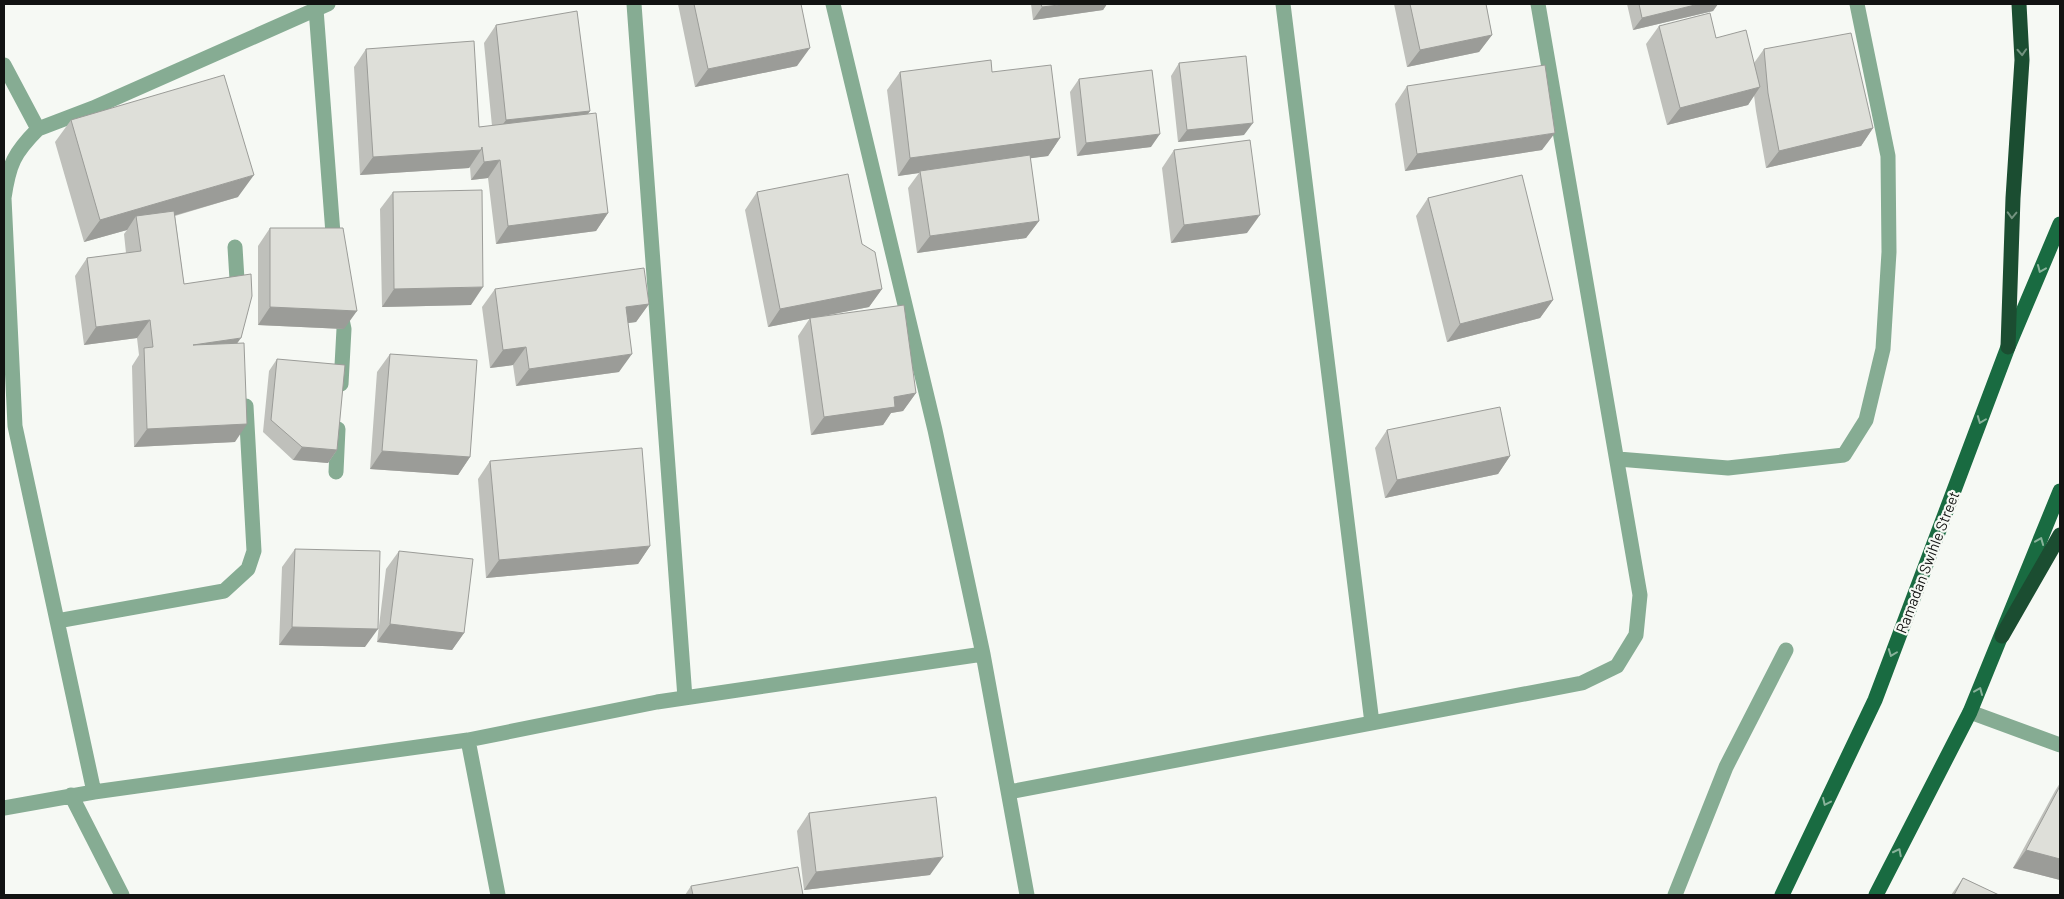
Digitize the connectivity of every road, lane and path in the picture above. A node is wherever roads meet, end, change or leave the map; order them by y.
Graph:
1 (634, 4) edge
2 (833, 4) edge
3 (1283, 4) edge
4 (1538, 4) edge
5 (1857, 4) edge
6 (2020, 4) edge
7 (322, 7) edge
8 (4, 65) edge
9 (38, 128) junction
10 (2060, 224) edge
11 (236, 247) dead end
12 (335, 261) edge
13 (338, 300) edge
14 (240, 314) edge
15 (2008, 347) junction
16 (245, 393) edge
17 (340, 395) edge
18 (339, 414) edge
19 (9, 427) edge
20 (1618, 459) junction
21 (336, 472) dead end
22 (2060, 491) edge
23 (2060, 535) edge
24 (57, 621) junction
25 (2002, 636) junction
26 (1786, 650) dead end
27 (983, 654) junction
28 (685, 698) junction
29 (1970, 712) junction
30 (1372, 723) junction
31 (468, 740) junction
32 (2060, 745) edge
33 (94, 792) junction
34 (1010, 792) junction
35 (71, 795) junction
36 (4, 808) edge
37 (122, 895) edge
38 (498, 895) edge
39 (1027, 895) edge
40 (1675, 895) edge
41 (1782, 895) edge
42 (1876, 895) edge

1 - 28 street
2 - 27 street
3 - 30 street
4 - 20 street
5 - 20 street
6 -> 15 highway
7 - 9 street
7 - 12 street
8 - 9 street
9 - 19 street
10 -> 15 main road, Ramadan Swihle Street
11 - 14 street
13 - 17 street
15 -> 41 main road, Ramadan Swihle Street
16 - 24 street
18 - 21 street
19 - 24 street
20 - 30 street
25 -> 22 main road
23 - 25 highway
24 - 33 street
29 -> 25 main road
26 - 40 street
27 - 28 street
27 - 34 street
28 - 31 street
29 - 32 street
42 -> 29 main road
30 - 34 street
31 - 33 street
31 - 38 street
33 - 35 street
34 - 39 street
35 - 36 street
35 - 37 street

